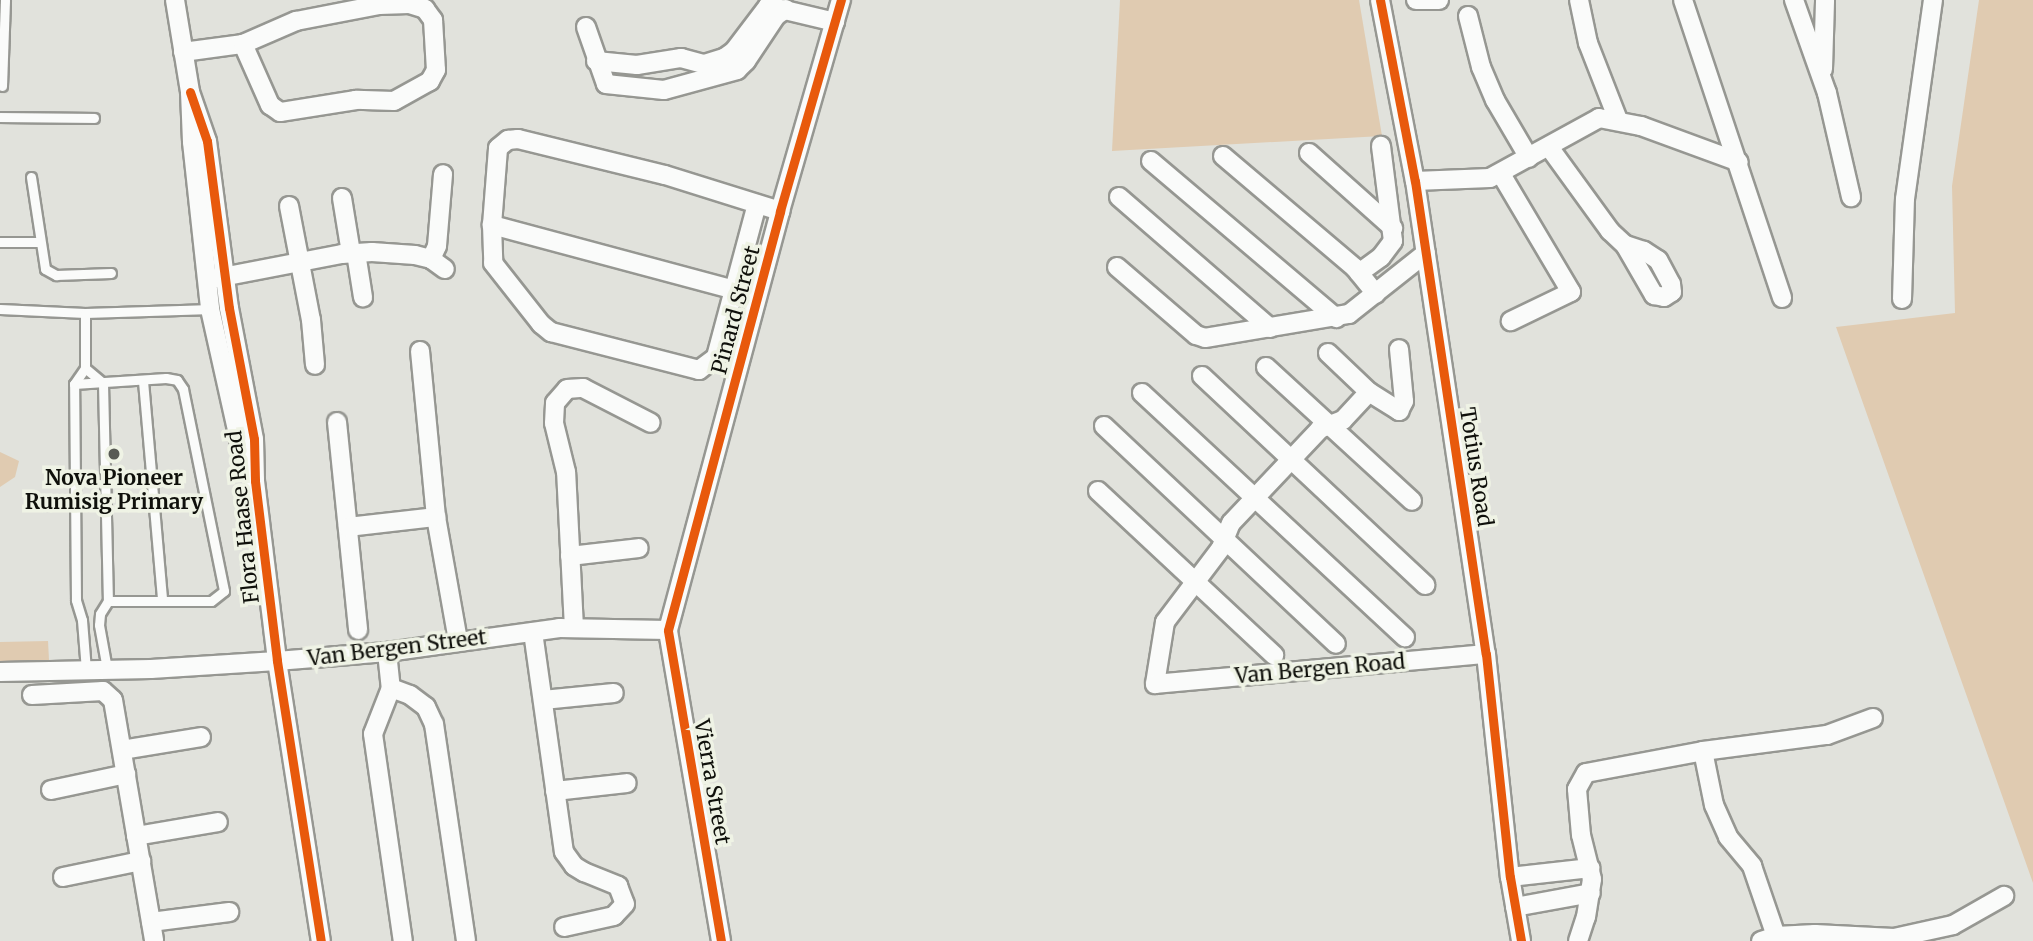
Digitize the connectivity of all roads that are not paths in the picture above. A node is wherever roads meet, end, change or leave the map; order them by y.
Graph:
1 (5, 0) edge
2 (175, 0) edge
3 (841, 0) edge
4 (1380, 0) edge
5 (1416, 0) edge
6 (1439, 0) edge
7 (1579, 0) edge
8 (1683, 0) edge
9 (1794, 0) edge
10 (1825, 0) edge
11 (1933, 0) edge
12 (1468, 16) dead end
13 (835, 22) junction
14 (586, 27) dead end
15 (243, 44) junction
16 (184, 52) junction
17 (596, 61) junction
18 (701, 73) junction
19 (2, 86) edge
20 (190, 92) junction
21 (1827, 93) junction
22 (0, 117) edge
23 (94, 118) dead end
24 (1618, 120) junction
25 (1381, 146) dead end
26 (1549, 146) junction
27 (1309, 153) dead end
28 (1223, 156) dead end
29 (1529, 158) junction
30 (1151, 161) dead end
31 (1739, 162) junction
32 (443, 174) dead end
33 (1501, 174) junction
34 (32, 177) dead end
35 (1415, 181) junction
36 (1119, 197) dead end
37 (1851, 197) dead end
38 (342, 198) dead end
39 (757, 204) junction
40 (289, 206) dead end
41 (780, 211) junction
42 (492, 225) junction
43 (1393, 228) junction
44 (0, 242) edge
45 (40, 242) junction
46 (1625, 246) dead end
47 (353, 253) junction
48 (1426, 253) junction
49 (300, 262) junction
50 (1117, 267) dead end
51 (111, 273) dead end
52 (1359, 273) junction
53 (225, 276) junction
54 (206, 280) junction
55 (735, 290) junction
56 (1376, 294) junction
57 (363, 297) dead end
58 (1782, 298) dead end
59 (1902, 299) dead end
60 (229, 308) junction
61 (0, 309) edge
62 (210, 309) junction
63 (85, 313) junction
64 (1336, 318) junction
65 (1511, 321) dead end
66 (1270, 328) junction
67 (1399, 349) dead end
68 (420, 351) dead end
69 (1328, 353) dead end
70 (315, 365) dead end
71 (1266, 367) dead end
72 (85, 368) junction
73 (1202, 376) dead end
74 (143, 381) junction
75 (103, 383) junction
76 (74, 384) junction
77 (1369, 392) junction
78 (1142, 393) dead end
79 (337, 422) dead end
80 (652, 423) dead end
81 (1328, 424) junction
82 (1104, 426) dead end
83 (1291, 458) junction
84 (255, 481) junction
85 (1098, 491) dead end
86 (1252, 498) junction
87 (1412, 501) dead end
88 (436, 517) junction
89 (348, 527) junction
90 (1225, 540) junction
91 (639, 548) dead end
92 (570, 556) junction
93 (1196, 580) junction
94 (1425, 585) dead end
95 (162, 600) junction
96 (108, 601) junction
97 (574, 628) junction
98 (358, 630) dead end
99 (668, 630) junction
100 (533, 632) junction
101 (1405, 636) dead end
102 (458, 641) junction
103 (1336, 644) dead end
104 (387, 652) junction
105 (1486, 654) junction
106 (1274, 655) dead end
107 (277, 661) junction
108 (107, 669) junction
109 (86, 670) junction
110 (0, 672) edge
111 (391, 688) junction
112 (614, 693) dead end
113 (32, 695) dead end
114 (542, 700) junction
115 (1873, 718) dead end
116 (201, 737) dead end
117 (122, 750) junction
118 (1703, 751) junction
119 (126, 774) junction
120 (627, 783) dead end
121 (51, 790) dead end
122 (555, 791) junction
123 (218, 822) dead end
124 (136, 836) junction
125 (141, 861) junction
126 (1590, 868) junction
127 (63, 877) dead end
128 (1510, 877) junction
129 (1591, 893) junction
130 (2004, 896) dead end
131 (1515, 907) junction
132 (229, 912) dead end
133 (151, 922) junction
134 (564, 927) dead end
135 (1769, 939) edge
136 (154, 941) edge
137 (321, 941) edge
138 (403, 941) edge
139 (466, 941) edge
140 (720, 941) edge
141 (1521, 941) edge
142 (1578, 941) edge

1 - 19 lane
2 - 16 street, Flora Haase Road
3 - 13 street, Pinard Street
4 - 35 street, Totius Road
5 - 6 street
7 - 24 street
8 - 31 street
9 - 21 street
10 - 21 street
11 - 59 street
12 - 29 street
13 - 18 street
13 - 41 street, Pinard Street
14 - 17 street
15 - 15 street
15 - 16 street
16 - 20 street, Flora Haase Road
17 - 18 street
17 - 18 street
20 - 53 street, Flora Haase Road
20 - 54 street, Flora Haase Road
21 - 37 street
22 - 23 lane
24 - 26 street
24 - 31 street
25 - 43 street
26 - 29 street
26 - 46 street
27 - 43 street
28 - 52 street
29 - 33 street
30 - 64 street
31 - 58 street
32 - 47 street
33 - 35 street
33 - 65 street
34 - 45 lane
35 - 48 street, Totius Road
36 - 66 street
38 - 47 street
39 - 41 street
39 - 42 street
39 - 55 street
40 - 49 street
41 - 99 street, Pinard Street
42 - 55 street
42 - 55 street
43 - 52 street
44 - 45 lane
45 - 51 lane
47 - 49 street
47 - 57 street
48 - 56 street
48 - 105 street, Totius Road
49 - 53 street
49 - 70 street
50 - 66 street
52 - 56 street
53 - 54 street
53 - 60 street, Flora Haase Road
54 - 62 street, Flora Haase Road
56 - 64 street
60 - 62 lane
60 - 84 street, Flora Haase Road
61 - 63 lane
62 - 63 lane
62 - 84 street, Flora Haase Road
63 - 72 lane
64 - 66 street
67 - 77 street
68 - 88 street
69 - 77 street
71 - 81 street
72 - 75 lane
72 - 76 lane
73 - 83 street
74 - 75 lane
74 - 95 lane
74 - 95 lane
75 - 76 lane
75 - 96 lane
76 - 109 lane
77 - 81 street
78 - 86 street
79 - 89 street
80 - 92 street
81 - 83 street
81 - 87 street
82 - 90 street
83 - 86 street
83 - 94 street
84 - 107 street, Flora Haase Road
85 - 93 street
86 - 90 street
86 - 101 street
88 - 89 street
88 - 102 street
89 - 98 street
90 - 93 street
90 - 103 street
91 - 92 street
92 - 97 street
93 - 105 street, Van Bergen Road
93 - 106 street
95 - 96 lane
96 - 108 lane
97 - 99 street, Van Bergen Street
97 - 100 street, Van Bergen Street
99 - 140 street, Vierra Street
100 - 102 street, Van Bergen Street
100 - 114 street
102 - 104 street, Van Bergen Street
104 - 107 street, Van Bergen Street
104 - 111 street
105 - 128 street, Totius Road
107 - 108 street, Van Bergen Street
107 - 137 street, Flora Haase Road
108 - 109 street, Van Bergen Street
109 - 110 street, Van Bergen Street
111 - 138 street
111 - 139 street
112 - 114 street
113 - 117 street
114 - 122 street
115 - 118 street
116 - 117 street
117 - 119 street
118 - 126 street
118 - 135 street
119 - 121 street
119 - 124 street
120 - 122 street
122 - 134 street
123 - 124 street
124 - 125 street
125 - 127 street
125 - 133 street
126 - 128 street
126 - 129 street
128 - 131 street, Totius Road
129 - 131 street
129 - 142 street
130 - 135 street
131 - 141 street, Totius Road
132 - 133 street
133 - 136 street

